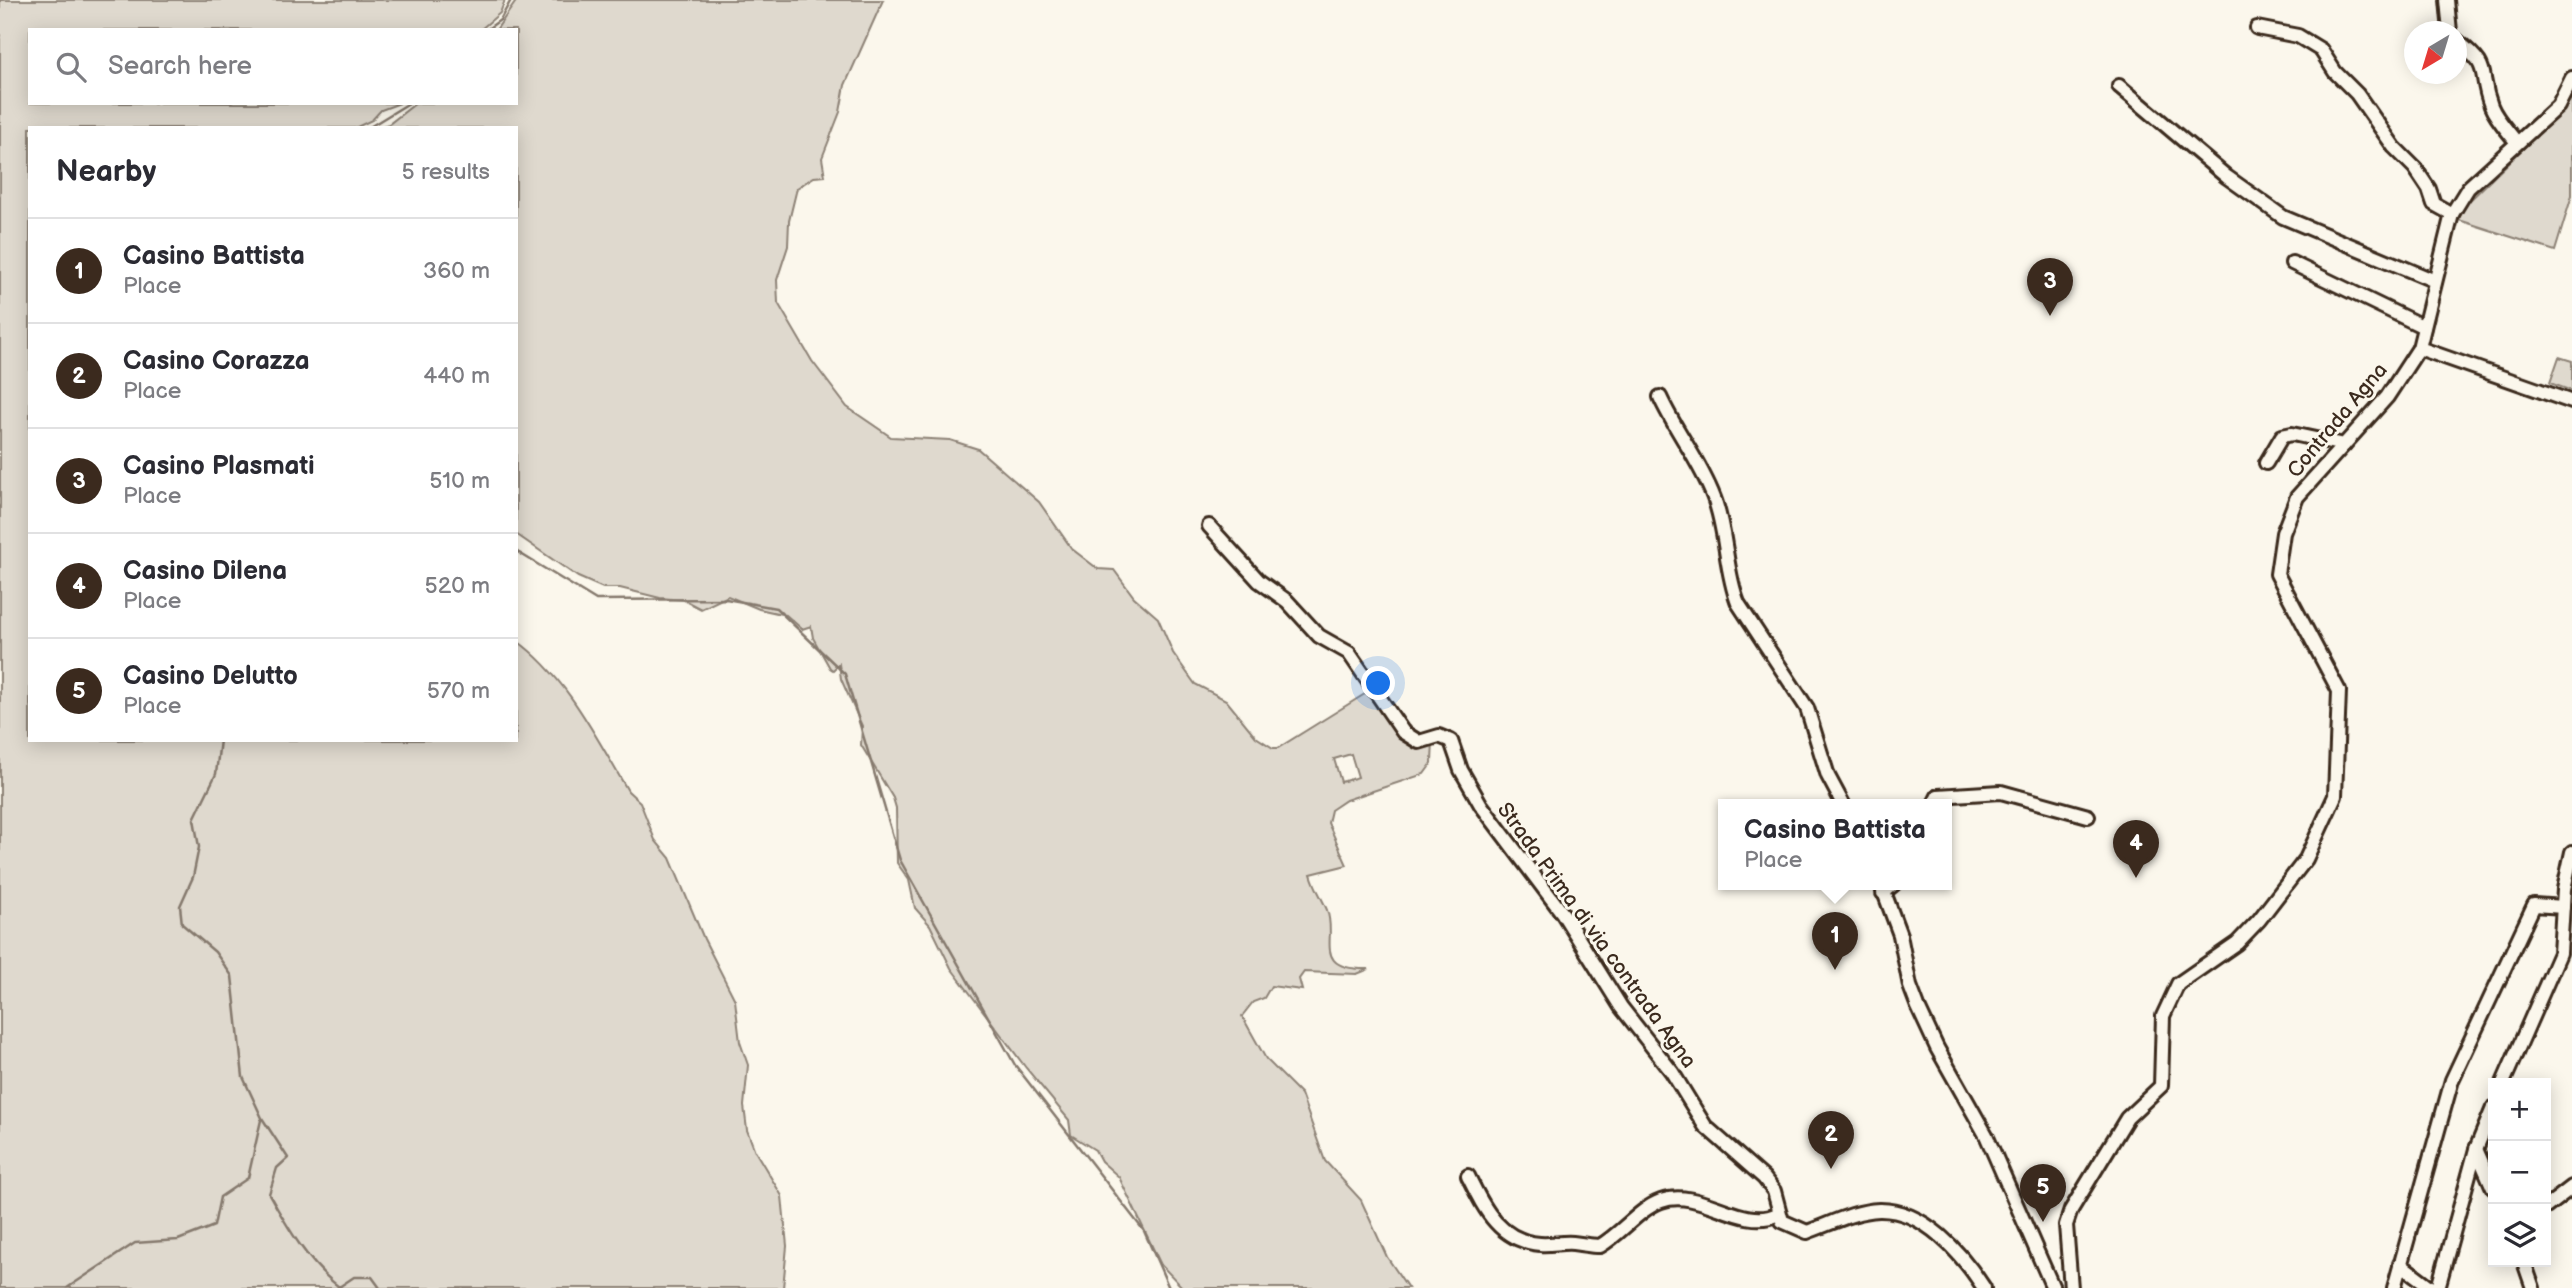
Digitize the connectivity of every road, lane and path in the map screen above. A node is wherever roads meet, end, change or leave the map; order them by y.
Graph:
1 (2447, 0) edge
2 (2449, 21) edge
3 (2257, 28) dead end
4 (2467, 48) edge
5 (2572, 78) edge
6 (2119, 86) dead end
7 (2517, 143) junction
8 (2452, 214) junction
9 (2292, 262) dead end
10 (2435, 281) junction
11 (2424, 327) junction
12 (2419, 348) junction
13 (1660, 397) dead end
14 (2572, 402) edge
15 (2344, 445) junction
16 (2266, 463) dead end
17 (1209, 526) dead end
18 (1840, 799) edge
19 (1936, 799) edge
20 (2088, 816) dead end
21 (2572, 852) edge
22 (1882, 890) edge
23 (2563, 907) junction
24 (2566, 945) edge
25 (2506, 1078) edge
26 (2488, 1120) edge
27 (2476, 1149) junction
28 (1468, 1176) dead end
29 (2488, 1177) edge
30 (2572, 1187) edge
31 (2551, 1204) edge
32 (1778, 1214) junction
33 (2400, 1264) junction
34 (2526, 1267) edge
35 (1984, 1288) edge
36 (2053, 1288) edge
37 (2071, 1288) edge
38 (2394, 1288) edge
39 (2432, 1288) edge
40 (2438, 1288) edge
41 (2533, 1288) edge

1 - 2 street
3 - 8 street
4 - 7 street
5 - 7 street, Contrada Agna
6 - 10 street
7 - 8 street, Contrada Agna
8 - 10 street, Contrada Agna
9 - 11 street
10 - 11 street, Contrada Agna
11 - 12 street, Contrada Agna
12 - 14 street
12 - 15 street, Contrada Agna
13 - 18 street
15 - 16 street
15 - 37 street, Contrada Agna
17 - 32 street, Strada Prima di via contrada Agna
19 - 20 street
21 - 23 street
22 - 36 street
23 - 24 street
23 - 33 street
24 - 25 street
26 - 27 street
27 - 29 street
27 - 40 street
28 - 32 street
30 - 31 street
32 - 35 street
33 - 38 street
33 - 39 street
34 - 41 street

